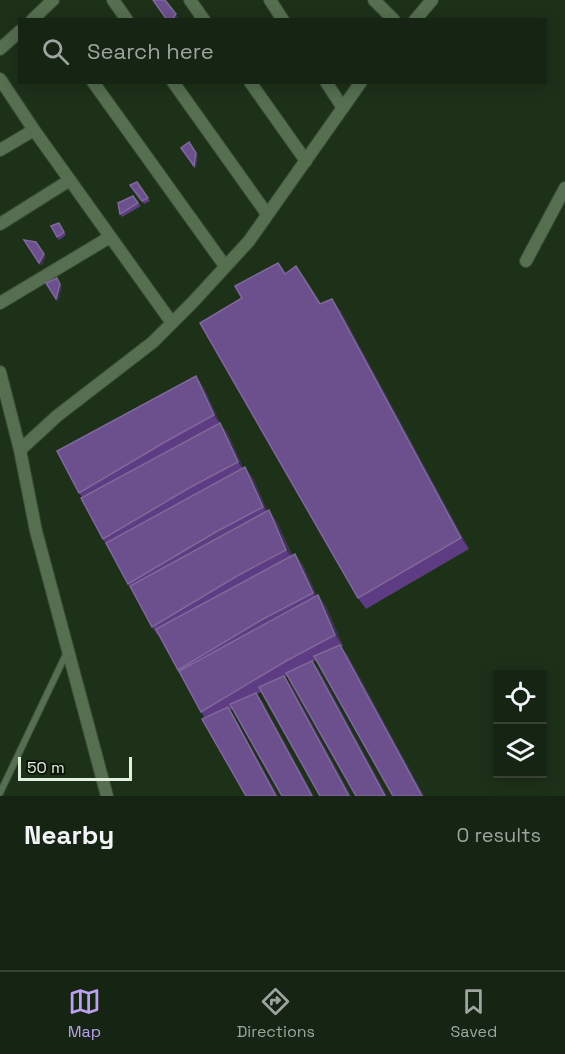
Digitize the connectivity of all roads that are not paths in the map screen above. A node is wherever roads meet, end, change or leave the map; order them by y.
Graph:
1 (53, 0) edge
2 (113, 0) edge
3 (190, 0) edge
4 (270, 0) edge
5 (374, 0) edge
6 (432, 0) edge
7 (41, 17) edge
8 (126, 18) edge
9 (203, 18) edge
10 (282, 18) edge
11 (391, 18) edge
12 (417, 18) edge
13 (18, 33) edge
14 (0, 49) edge
15 (0, 79) edge
16 (94, 84) edge
17 (174, 84) edge
18 (251, 84) edge
19 (327, 84) edge
20 (360, 84) edge
21 (343, 108) junction
22 (34, 130) junction
23 (0, 150) edge
24 (306, 161) junction
25 (70, 180) junction
26 (565, 188) edge
27 (267, 214) junction
28 (0, 224) edge
29 (110, 237) junction
30 (526, 261) dead end
31 (225, 266) junction
32 (0, 303) edge
33 (172, 323) junction
34 (0, 372) edge
35 (21, 450) junction
36 (68, 649) junction
37 (0, 793) edge
38 (107, 796) edge

1 - 7 street
2 - 8 street
3 - 9 street
4 - 10 street
5 - 11 street
6 - 12 street
13 - 14 street
15 - 22 street
16 - 31 street
17 - 27 street
18 - 24 street
19 - 21 street
20 - 21 street
21 - 24 street
22 - 23 street
22 - 25 street
24 - 27 street
25 - 28 street
25 - 29 street
26 - 30 street
27 - 31 street
29 - 32 street
29 - 33 street
31 - 33 street
33 - 35 street
34 - 35 street
35 - 36 street
36 - 37 lane
36 - 38 street

